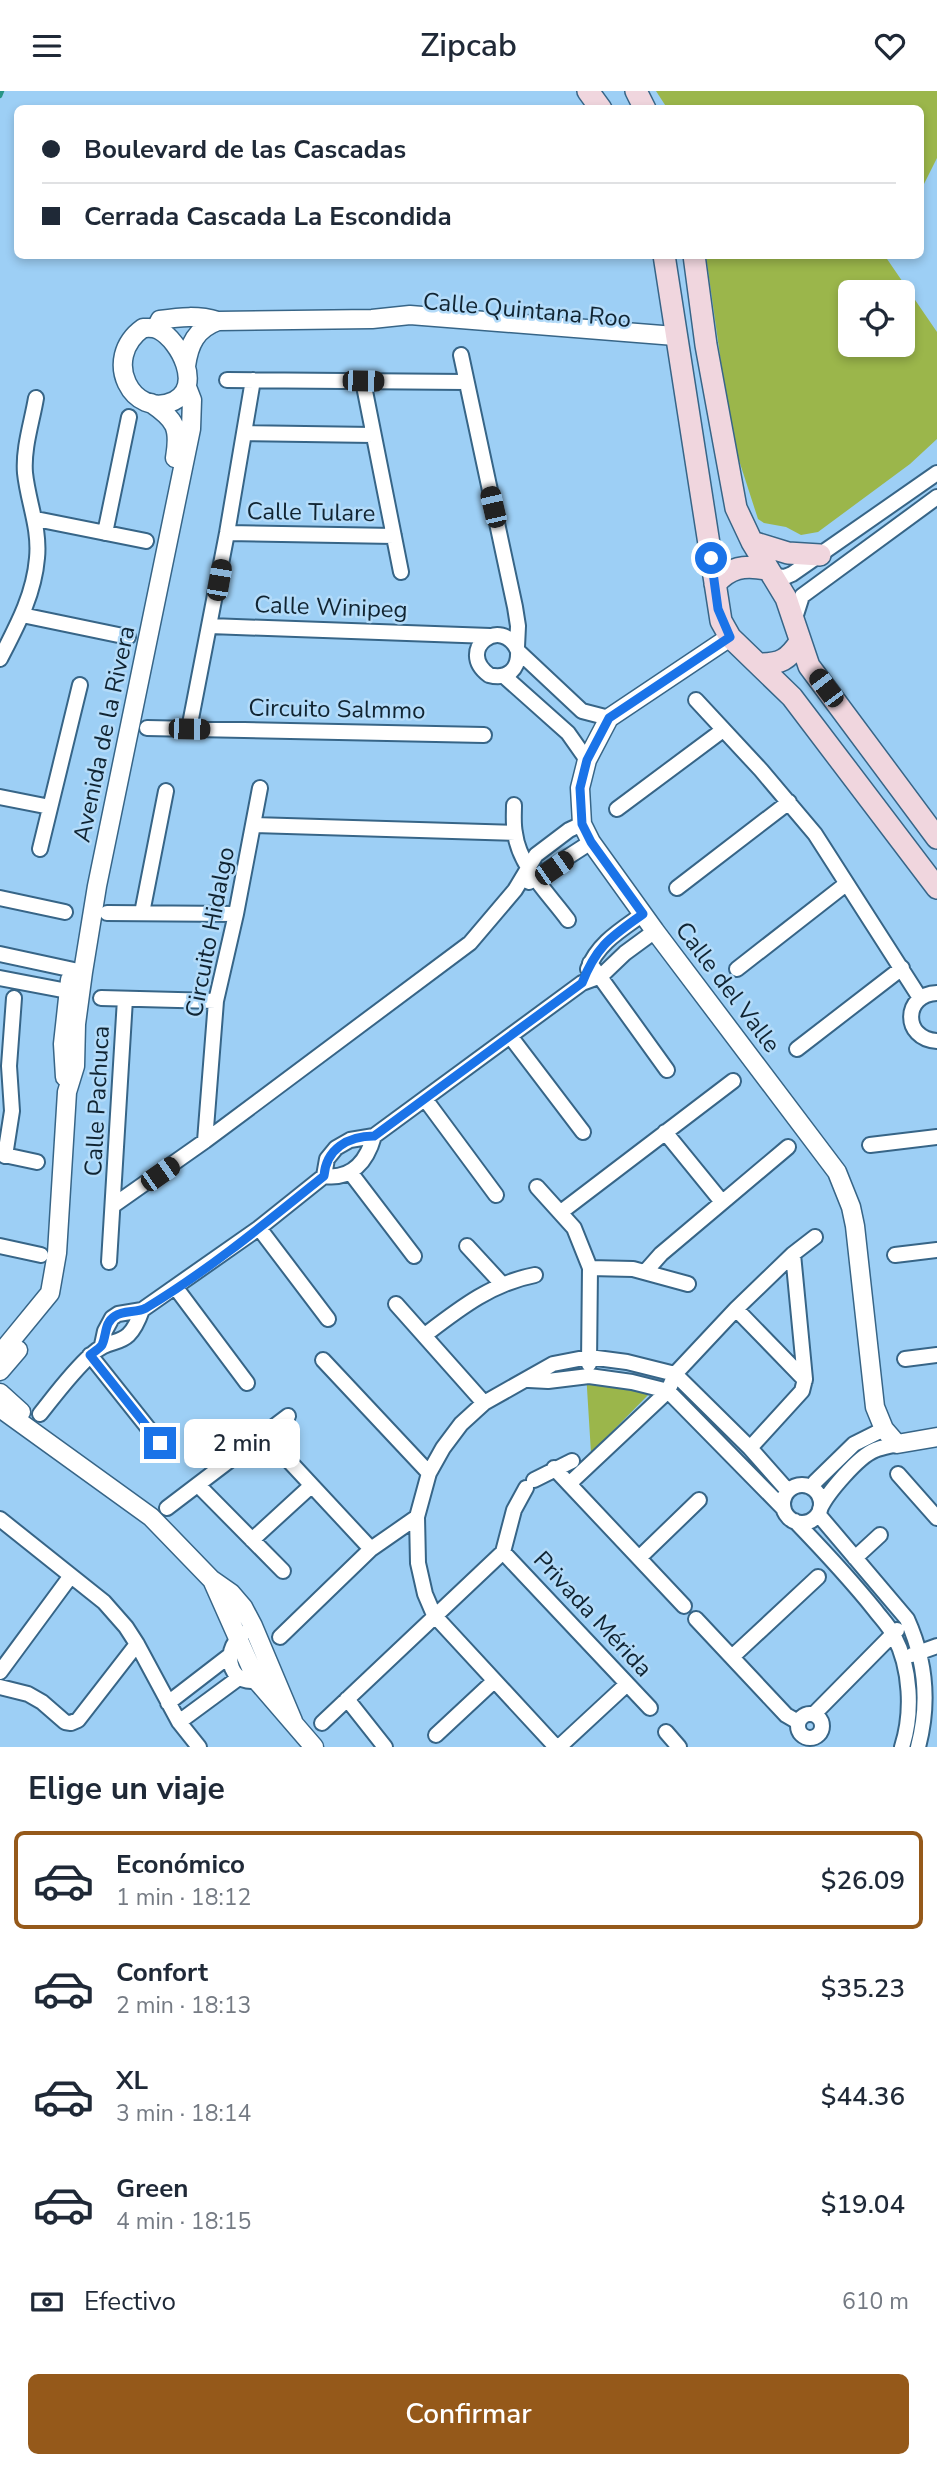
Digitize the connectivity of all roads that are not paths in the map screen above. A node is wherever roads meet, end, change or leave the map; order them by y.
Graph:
1 (665, 259) edge
2 (695, 259) edge
3 (218, 321) junction
4 (156, 328) junction
5 (676, 342) junction
6 (461, 355) dead end
7 (186, 366) junction
8 (227, 380) dead end
9 (253, 380) junction
10 (363, 381) junction
11 (466, 382) junction
12 (187, 387) junction
13 (36, 398) dead end
14 (151, 403) junction
15 (129, 417) dead end
16 (245, 433) junction
17 (373, 435) junction
18 (937, 473) edge
19 (937, 497) edge
20 (36, 519) junction
21 (166, 530) junction
22 (105, 533) junction
23 (227, 533) junction
24 (394, 536) junction
25 (146, 541) dead end
26 (752, 542) junction
27 (820, 555) junction
28 (401, 572) dead end
29 (770, 572) junction
30 (715, 584) junction
31 (515, 607) junction
32 (22, 615) junction
33 (210, 626) junction
34 (797, 633) junction
35 (451, 634) junction
36 (492, 636) junction
37 (730, 637) junction
38 (128, 638) dead end
39 (518, 649) junction
40 (477, 657) junction
41 (0, 659) edge
42 (760, 664) junction
43 (504, 676) junction
44 (80, 685) dead end
45 (696, 700) dead end
46 (582, 711) junction
47 (609, 718) junction
48 (147, 728) dead end
49 (189, 729) junction
50 (723, 730) junction
51 (568, 733) junction
52 (484, 736) dead end
53 (587, 760) junction
54 (260, 788) dead end
55 (166, 791) dead end
56 (0, 797) edge
57 (789, 802) junction
58 (514, 805) dead end
59 (50, 807) junction
60 (617, 810) dead end
61 (582, 824) junction
62 (253, 825) junction
63 (515, 833) junction
64 (937, 838) edge
65 (591, 842) junction
66 (40, 849) dead end
67 (533, 872) junction
68 (846, 884) junction
69 (677, 888) dead end
70 (937, 888) edge
71 (0, 898) edge
72 (65, 912) dead end
73 (107, 913) dead end
74 (142, 913) junction
75 (236, 914) junction
76 (643, 914) junction
77 (568, 920) dead end
78 (655, 931) junction
79 (7, 956) edge
80 (590, 963) junction
81 (902, 968) junction
82 (737, 969) dead end
83 (77, 971) junction
84 (601, 976) junction
85 (4, 979) edge
86 (582, 983) junction
87 (73, 992) junction
88 (937, 993) edge
89 (14, 998) dead end
90 (101, 998) dead end
91 (920, 998) junction
92 (125, 999) junction
93 (216, 1001) junction
94 (510, 1036) junction
95 (937, 1041) edge
96 (797, 1049) dead end
97 (5, 1065) edge
98 (667, 1070) dead end
99 (733, 1081) dead end
100 (425, 1099) junction
101 (583, 1132) dead end
102 (665, 1132) junction
103 (374, 1136) junction
104 (937, 1137) edge
105 (205, 1142) junction
106 (870, 1145) dead end
107 (788, 1147) dead end
108 (3, 1155) edge
109 (37, 1162) dead end
110 (351, 1172) junction
111 (324, 1176) junction
112 (537, 1187) dead end
113 (496, 1195) dead end
114 (722, 1202) junction
115 (114, 1205) junction
116 (561, 1212) junction
117 (259, 1228) junction
118 (815, 1237) dead end
119 (467, 1246) dead end
120 (0, 1247) edge
121 (937, 1250) edge
122 (49, 1254) junction
123 (793, 1254) junction
124 (895, 1255) dead end
125 (414, 1256) dead end
126 (109, 1262) dead end
127 (590, 1268) junction
128 (646, 1271) junction
129 (535, 1275) dead end
130 (502, 1284) junction
131 (688, 1284) dead end
132 (176, 1289) junction
133 (396, 1304) dead end
134 (736, 1309) junction
135 (142, 1310) junction
136 (328, 1319) dead end
137 (425, 1335) junction
138 (102, 1345) junction
139 (0, 1355) edge
140 (90, 1355) junction
141 (937, 1355) edge
142 (589, 1357) junction
143 (905, 1359) dead end
144 (323, 1360) dead end
145 (0, 1371) edge
146 (675, 1374) junction
147 (589, 1376) junction
148 (529, 1380) junction
149 (805, 1380) junction
150 (247, 1383) dead end
151 (668, 1391) junction
152 (0, 1393) edge
153 (484, 1403) junction
154 (0, 1408) edge
155 (288, 1416) dead end
156 (36, 1421) junction
157 (884, 1429) junction
158 (264, 1434) junction
159 (937, 1437) edge
160 (160, 1443) dead end
161 (897, 1444) junction
162 (750, 1448) junction
163 (572, 1461) dead end
164 (554, 1468) junction
165 (429, 1473) junction
166 (898, 1474) dead end
167 (569, 1484) junction
168 (198, 1485) junction
169 (311, 1486) junction
170 (812, 1488) junction
171 (788, 1491) junction
172 (699, 1500) dead end
173 (930, 1501) edge
174 (167, 1508) dead end
175 (783, 1508) junction
176 (819, 1512) junction
177 (417, 1517) junction
178 (937, 1518) edge
179 (1, 1521) edge
180 (795, 1521) junction
181 (880, 1535) dead end
182 (252, 1540) junction
183 (371, 1549) junction
184 (503, 1552) junction
185 (639, 1558) junction
186 (855, 1558) junction
187 (283, 1571) dead end
188 (70, 1577) junction
189 (818, 1577) dead end
190 (211, 1579) junction
191 (684, 1605) dead end
192 (434, 1615) junction
193 (696, 1619) dead end
194 (907, 1619) junction
195 (253, 1626) junction
196 (894, 1635) junction
197 (280, 1637) dead end
198 (238, 1638) junction
199 (137, 1644) junction
200 (937, 1646) edge
201 (920, 1652) junction
202 (229, 1655) junction
203 (732, 1657) junction
204 (903, 1658) junction
205 (0, 1672) edge
206 (274, 1674) junction
207 (249, 1679) junction
208 (494, 1681) junction
209 (627, 1684) junction
210 (0, 1687) edge
211 (347, 1699) junction
212 (168, 1703) junction
213 (649, 1708) dead end
214 (814, 1714) junction
215 (293, 1721) junction
216 (179, 1722) junction
217 (798, 1722) junction
218 (322, 1723) dead end
219 (666, 1733) dead end
220 (436, 1735) dead end
221 (810, 1743) edge
222 (198, 1747) edge
223 (314, 1747) edge
224 (385, 1747) edge
225 (557, 1747) edge
226 (679, 1747) edge
227 (902, 1747) edge
228 (918, 1747) edge

1 - 5 main road
2 - 26 main road
3 - 4 street, Calle Quintana Roo
3 - 5 street, Calle Quintana Roo
3 - 7 street
4 - 7 street
4 - 14 street
5 - 30 main road
6 - 11 street
7 - 12 street
8 - 9 street
9 - 10 street
9 - 16 street
10 - 11 street
10 - 17 street
11 - 31 street
12 - 14 street
12 - 21 street, Avenida de la Rivera
13 - 20 street
14 - 21 street, Avenida de la Rivera
15 - 22 street
16 - 17 street
16 - 23 street
17 - 24 street
18 - 27 street
19 - 34 street
20 - 22 street
20 - 32 street
21 - 83 street, Avenida de la Rivera
22 - 25 street
23 - 24 street, Calle Tulare
23 - 33 street
24 - 28 street
26 - 27 main road
26 - 29 main road
27 - 29 street
29 - 30 main road
29 - 34 main road
30 - 37 main road
31 - 36 street
31 - 39 street
32 - 38 street
32 - 41 street
33 - 35 street, Calle Winipeg
33 - 49 street
34 - 42 main road
34 - 64 main road
35 - 36 street, Calle Winipeg
35 - 40 street
36 - 39 street
36 - 40 street
37 - 42 main road
37 - 47 street, Calle del Valle
39 - 43 street
39 - 46 street
40 - 43 street
42 - 70 main road
43 - 51 street
44 - 59 street
45 - 50 street
46 - 47 street
46 - 51 street
47 - 53 street, Calle del Valle
48 - 49 street, Circuito Salmmo
49 - 52 street, Circuito Salmmo
50 - 57 street
50 - 60 street
51 - 53 street
53 - 61 street, Calle del Valle
54 - 62 street
55 - 74 street
56 - 59 street
57 - 68 street
57 - 69 street
58 - 63 street
59 - 66 street
61 - 65 street, Calle del Valle
61 - 67 street
62 - 63 street, Circuito Hidalgo
62 - 75 street, Circuito Hidalgo
63 - 67 street
65 - 67 street
65 - 76 street, Calle del Valle
67 - 77 street
67 - 105 street
68 - 81 street
68 - 82 street
71 - 72 street
73 - 74 street
74 - 75 street
75 - 93 street, Circuito Hidalgo
76 - 78 street, Calle del Valle
76 - 80 street
78 - 84 street
78 - 157 street, Calle del Valle
79 - 83 street
79 - 85 street
80 - 84 street
80 - 86 street
81 - 91 street
81 - 96 street
83 - 87 street, Avenida de la Rivera
84 - 86 street
84 - 98 street
85 - 87 street
86 - 94 street
87 - 122 street, Avenida de la Rivera
88 - 91 street
89 - 97 street
90 - 92 street
91 - 95 street
92 - 93 street
92 - 115 street, Calle Pachuca
93 - 105 street, Circuito Hidalgo
94 - 100 street
94 - 101 street
97 - 108 street
99 - 102 street
100 - 103 street
100 - 113 street
102 - 114 street
102 - 116 street
103 - 110 street
103 - 111 street
104 - 106 street
105 - 115 street
107 - 114 street
108 - 109 street
110 - 111 street
110 - 125 street
111 - 117 street
112 - 116 street
114 - 128 street
115 - 126 street, Calle Pachuca
116 - 127 street
117 - 132 street
117 - 136 street
118 - 123 street
119 - 130 street
120 - 122 street
121 - 124 street
122 - 139 street, Avenida de la Rivera
122 - 145 street, Avenida de la Rivera
123 - 134 street
123 - 149 street
127 - 128 street
127 - 142 street
128 - 131 street
129 - 130 street
130 - 137 street
132 - 135 street
132 - 150 street
133 - 137 street
134 - 146 street
134 - 149 street
135 - 138 street
135 - 138 street
137 - 153 street
138 - 140 street
140 - 156 street
140 - 160 street
141 - 143 street
142 - 146 street
142 - 147 street
142 - 148 street
144 - 165 street
146 - 151 street
146 - 162 street
147 - 148 street
147 - 151 street
148 - 153 street
149 - 162 street
151 - 167 street
151 - 175 street
152 - 156 street
153 - 165 street
154 - 156 street
155 - 158 street
156 - 190 street
157 - 161 street, Calle del Valle
157 - 170 street
158 - 168 street
158 - 169 street
159 - 161 street
161 - 176 street
162 - 171 street
163 - 164 street, Privada Mérida
164 - 167 street
164 - 184 street, Privada Mérida
165 - 177 street
166 - 173 street
167 - 185 street
168 - 174 street
168 - 182 street
169 - 182 street
169 - 183 street
170 - 171 street
170 - 176 street
171 - 175 street
172 - 185 street
173 - 178 street
175 - 180 street
176 - 180 street
176 - 186 street
177 - 183 street
177 - 192 street
179 - 188 street
180 - 196 street
181 - 186 street
182 - 187 street
183 - 197 street
184 - 192 street, Privada Mérida
184 - 209 street, Privada Mérida
185 - 191 street
186 - 194 street
188 - 199 street
188 - 205 street
189 - 203 street
190 - 195 street
190 - 198 street
192 - 208 street
192 - 211 street, Privada Mérida
193 - 203 street
194 - 196 street
194 - 201 street
195 - 198 street
195 - 206 street
196 - 204 street
196 - 214 street
198 - 202 street
198 - 207 street
199 - 210 street
199 - 212 street
200 - 201 street
201 - 204 street
201 - 228 street
202 - 207 street
202 - 212 street
203 - 217 street
204 - 227 street
206 - 207 street
206 - 215 street
207 - 215 street
207 - 216 street
208 - 220 street
208 - 225 street
209 - 213 street, Privada Mérida
209 - 225 street
211 - 218 street, Privada Mérida
211 - 224 street
212 - 216 street
214 - 217 street
214 - 221 street
215 - 223 street
216 - 222 street
217 - 221 street
219 - 226 street

